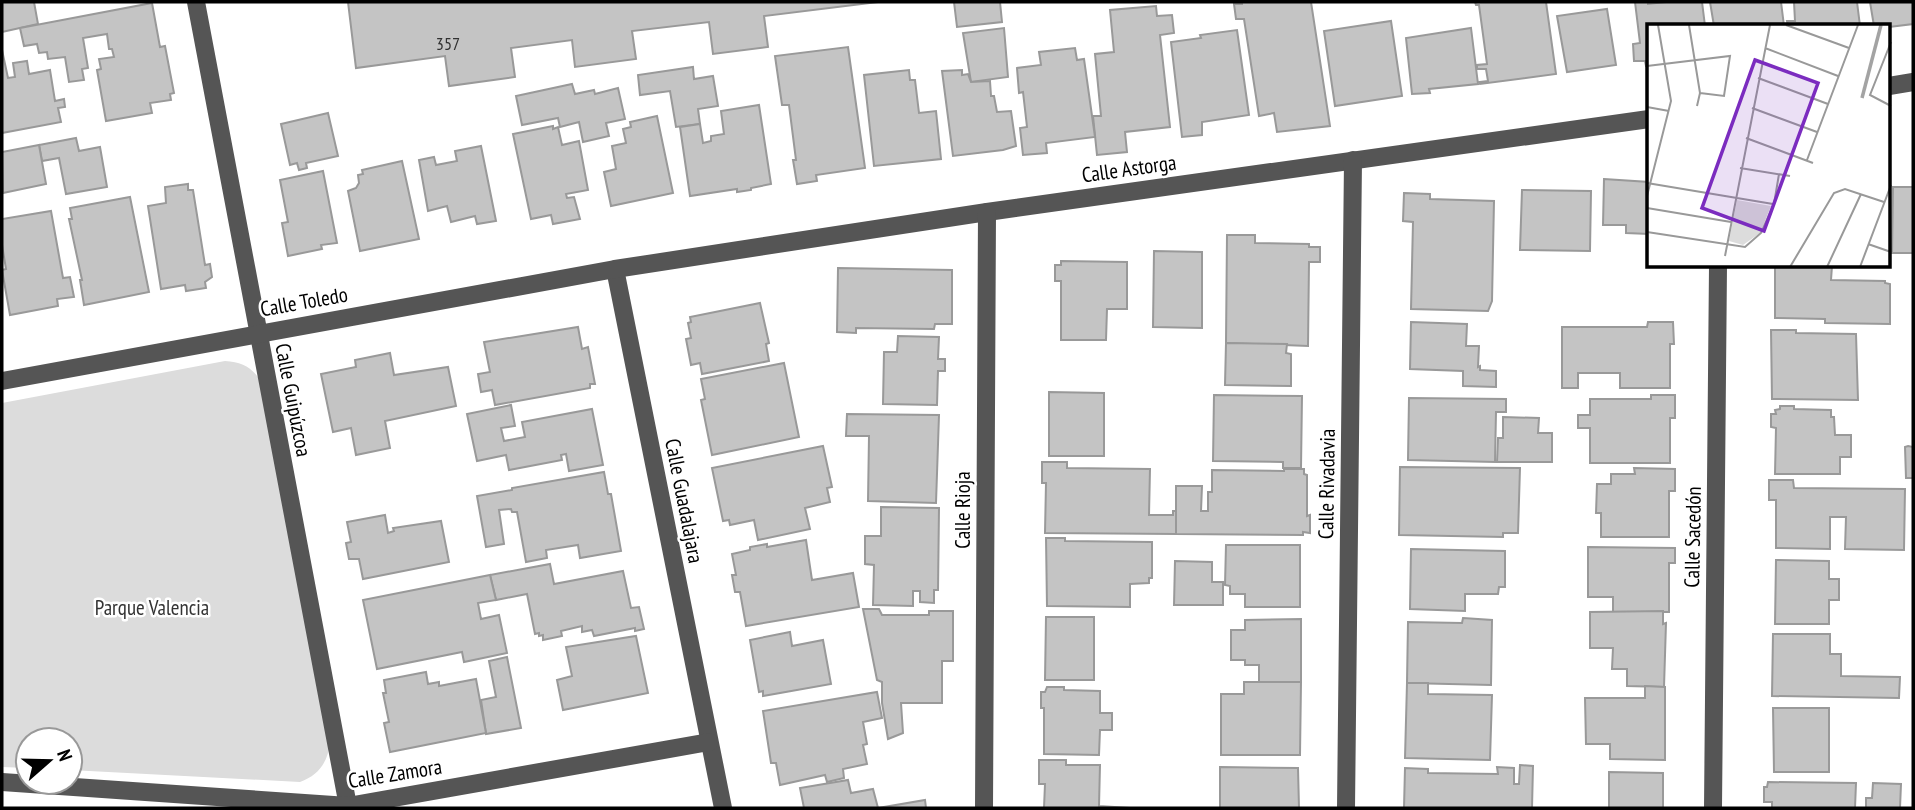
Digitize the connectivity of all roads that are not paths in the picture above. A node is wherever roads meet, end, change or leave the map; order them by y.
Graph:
1 (196, 2) edge
2 (1913, 82) edge
3 (1890, 86) edge
4 (1647, 119) edge
5 (1353, 160) junction
6 (987, 212) junction
7 (1718, 268) edge
8 (615, 269) junction
9 (257, 333) junction
10 (2, 381) edge
11 (709, 742) junction
12 (2, 782) edge
13 (348, 806) junction
14 (723, 808) edge
15 (984, 808) edge
16 (1346, 808) edge
17 (1713, 808) edge

1 - 9 street, Calle Guipúzcoa
2 - 3 street
4 - 5 street, Calle Astorga
5 - 6 street, Calle Astorga
5 - 16 street, Calle Rivadavia
6 - 8 street, Calle Astorga
6 - 15 street, Calle Rioja
7 - 17 street, Calle Sacedón
8 - 9 street, Calle Toledo
8 - 11 street, Calle Guadalajara
9 - 10 street, Calle Toledo
9 - 13 street, Calle Guipúzcoa
11 - 13 street, Calle Zamora
11 - 14 street, Calle Guadalajara
12 - 13 street, Calle Zamora

